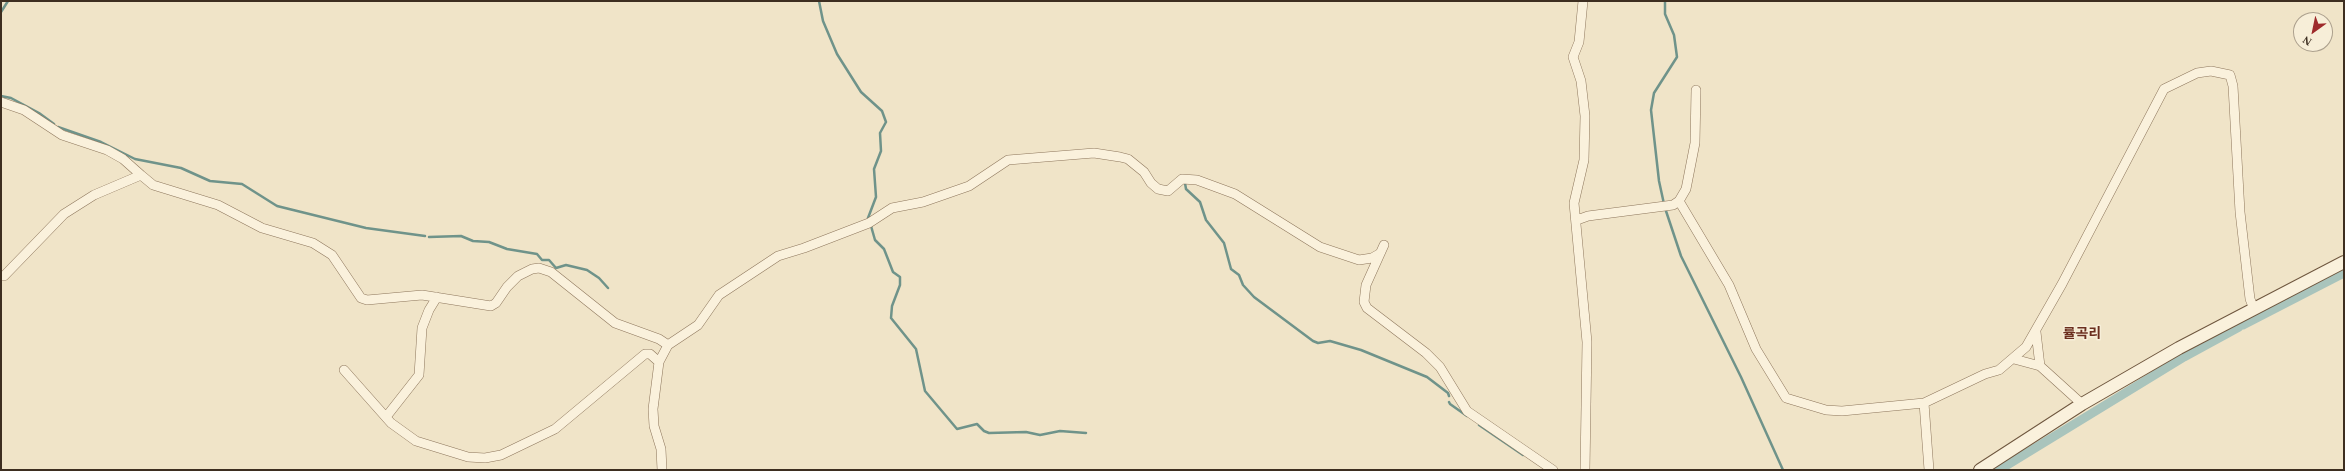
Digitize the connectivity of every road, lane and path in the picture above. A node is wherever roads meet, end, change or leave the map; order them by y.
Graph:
1 (1583, 1) edge
2 (1696, 90) dead end
3 (1, 102) edge
4 (141, 175) junction
5 (1679, 201) junction
6 (1577, 220) junction
7 (1384, 245) dead end
8 (1379, 254) junction
9 (2344, 262) edge
10 (4, 276) dead end
11 (437, 297) junction
12 (2254, 309) junction
13 (2036, 332) junction
14 (668, 345) junction
15 (2014, 359) junction
16 (659, 362) junction
17 (2040, 366) junction
18 (344, 370) dead end
19 (1924, 403) junction
20 (2082, 404) junction
21 (386, 417) junction
22 (662, 470) edge
23 (1553, 470) edge
24 (1585, 470) edge
25 (1929, 470) edge
26 (1980, 470) edge

1 - 6 street
2 - 5 street
3 - 4 street
4 - 10 street
4 - 11 street
5 - 6 street
5 - 19 street
6 - 24 street
7 - 8 street
8 - 14 street
8 - 23 street
9 - 12 street
11 - 14 street
11 - 21 street
12 - 13 street
12 - 20 street
13 - 15 street
13 - 17 street
14 - 16 street
15 - 17 street
15 - 19 street
16 - 21 street
16 - 22 street
17 - 20 street
18 - 21 street
19 - 25 street
20 - 26 street

